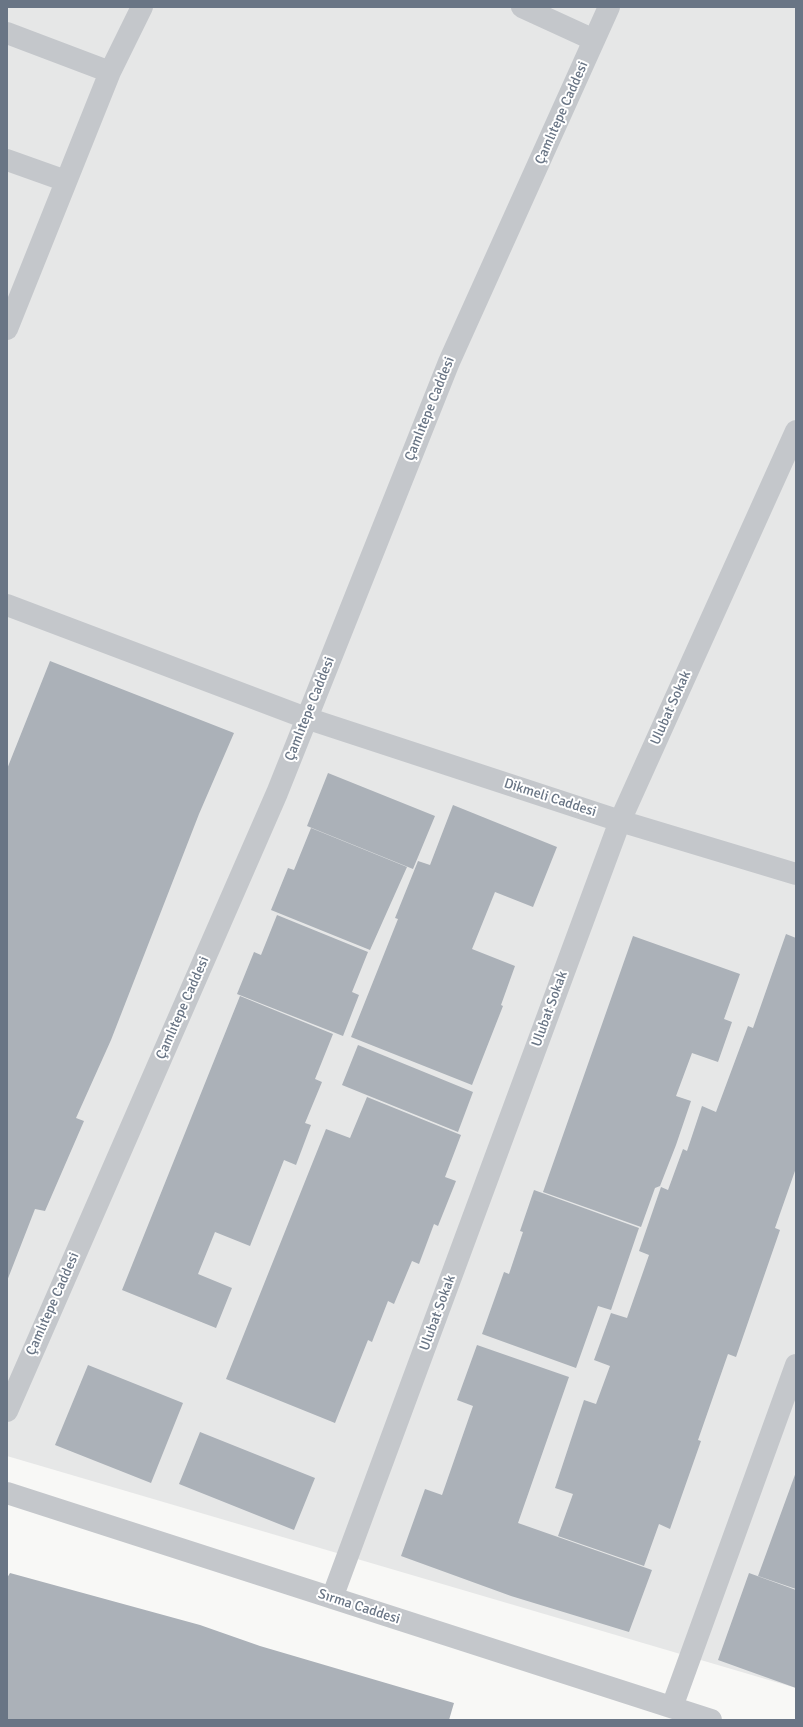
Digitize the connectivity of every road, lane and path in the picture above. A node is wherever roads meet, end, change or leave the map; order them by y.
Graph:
1 (142, 7) edge
2 (522, 7) edge
3 (610, 7) edge
4 (7, 33) edge
5 (594, 40) junction
6 (110, 72) junction
7 (7, 160) edge
8 (66, 181) junction
9 (8, 322) edge
10 (796, 431) edge
11 (7, 605) edge
12 (306, 718) junction
13 (620, 821) junction
14 (796, 874) edge
15 (796, 1365) edge
16 (7, 1411) edge
17 (7, 1493) edge
18 (332, 1598) junction
19 (672, 1707) junction
20 (711, 1720) edge

1 - 6 street
2 - 5 street
3 - 5 street, Çamlıtepe Caddesi
4 - 6 street
5 - 12 street, Çamlıtepe Caddesi
6 - 8 street
7 - 8 street
8 - 9 street
10 - 13 street, Ulubat Sokak
11 - 12 street, Dikmeli Caddesi
12 - 13 street, Dikmeli Caddesi
12 - 16 street, Çamlıtepe Caddesi
13 - 14 street, Dikmeli Caddesi
13 - 18 street, Ulubat Sokak
15 - 19 street
17 - 18 street, Sırma Caddesi
18 - 19 street, Sırma Caddesi
19 - 20 street, Sırma Caddesi

